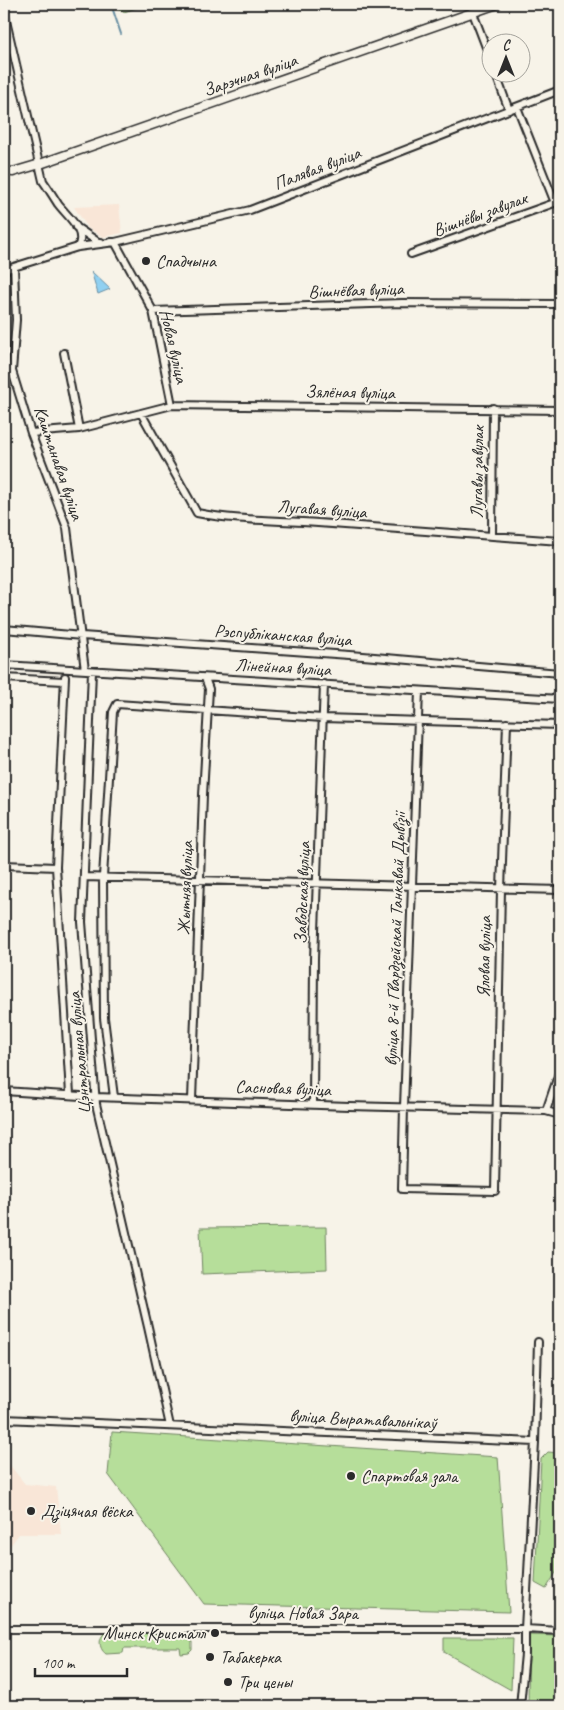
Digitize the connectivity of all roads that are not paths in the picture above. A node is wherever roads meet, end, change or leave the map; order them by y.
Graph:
1 (497, 4) edge
2 (4, 12) edge
3 (473, 13) junction
4 (482, 37) edge
5 (499, 82) edge
6 (560, 90) edge
7 (517, 107) junction
8 (509, 110) junction
9 (40, 164) junction
10 (4, 171) edge
11 (558, 202) edge
12 (76, 226) junction
13 (115, 242) junction
14 (78, 247) junction
15 (411, 254) dead end
16 (14, 267) junction
17 (4, 270) edge
18 (560, 304) edge
19 (153, 311) junction
20 (64, 353) dead end
21 (12, 371) junction
22 (4, 374) edge
23 (172, 405) junction
24 (493, 408) junction
25 (560, 410) edge
26 (141, 412) junction
27 (79, 429) junction
28 (31, 432) junction
29 (492, 536) junction
30 (560, 541) edge
31 (4, 629) edge
32 (82, 636) junction
33 (4, 665) edge
34 (89, 670) junction
35 (560, 673) edge
36 (4, 678) edge
37 (205, 678) junction
38 (324, 684) junction
39 (419, 691) junction
40 (560, 698) edge
41 (208, 710) junction
42 (323, 718) junction
43 (417, 721) junction
44 (507, 723) junction
45 (560, 725) edge
46 (4, 865) edge
47 (56, 867) junction
48 (84, 877) junction
49 (103, 878) junction
50 (200, 880) junction
51 (317, 883) junction
52 (412, 886) junction
53 (501, 889) junction
54 (560, 890) edge
55 (560, 1070) edge
56 (4, 1091) edge
57 (70, 1094) junction
58 (96, 1097) junction
59 (114, 1097) junction
60 (192, 1100) junction
61 (313, 1104) junction
62 (404, 1107) junction
63 (496, 1109) junction
64 (546, 1111) junction
65 (560, 1115) edge
66 (495, 1191) joint
67 (538, 1342) dead end
68 (4, 1418) edge
69 (170, 1426) junction
70 (535, 1442) junction
71 (4, 1629) edge
72 (525, 1629) junction
73 (560, 1630) edge
74 (520, 1706) edge

1 - 3 main road, Зарэчная вуліца
2 - 9 street
3 - 4 street
3 - 9 main road, Зарэчная вуліца
5 - 8 street
6 - 7 street, Палявая вуліца
7 - 8 street, Палявая вуліца
7 - 11 street
8 - 13 street, Палявая вуліца
9 - 10 main road, Зарэчная вуліца
9 - 12 street
11 - 15 street, Вішнёвы завулак
12 - 13 street
12 - 14 street
13 - 14 street, Палявая вуліца
13 - 19 street, Новая вуліца
14 - 16 street, Палявая вуліца
16 - 17 street, Палявая вуліца
16 - 21 street, Каштанавая вуліца
18 - 19 street, Вішнёвая вуліца
19 - 23 street, Новая вуліца
20 - 27 street
21 - 22 street
21 - 28 street, Каштанавая вуліца
23 - 24 street, Зялёная вуліца
23 - 26 street, Зялёная вуліца
24 - 25 street, Зялёная вуліца
24 - 29 street, Лугавы завулак
26 - 27 street, Зялёная вуліца
26 - 29 street, Лугавая вуліца
27 - 28 street, Зялёная вуліца
28 - 32 street, Каштанавая вуліца
29 - 30 street, Лугавая вуліца
31 - 32 street, Рэспубліканская вуліца
32 - 34 street, Каштанавая вуліца
32 - 35 street, Рэспубліканская вуліца
33 - 34 street, Лінейная вуліца
34 - 37 street, Лінейная вуліца
34 - 48 street, Цэнтральная вуліца
36 - 47 street, Цэнтральная вуліца
37 - 38 street, Лінейная вуліца
37 - 41 street, Жытняя вуліца
38 - 39 street, Лінейная вуліца
38 - 42 street, Заводская вуліца
39 - 40 street, Лінейная вуліца
39 - 43 street, вуліца 8-й Гвардзейскай Танкавай Дывізіі
41 - 42 street
41 - 49 street
41 - 50 street, Жытняя вуліца
42 - 43 street
42 - 51 street, Заводская вуліца
43 - 44 street
43 - 52 street, вуліца 8-й Гвардзейскай Танкавай Дывізіі
44 - 45 street
44 - 53 street, Яловая вуліца
46 - 47 street
47 - 57 street, Цэнтральная вуліца
48 - 49 street
48 - 58 street, Цэнтральная вуліца
49 - 50 street
49 - 59 street
50 - 51 street
50 - 60 street, Жытняя вуліца
51 - 52 street
51 - 61 street, Заводская вуліца
52 - 53 street
52 - 62 street, вуліца 8-й Гвардзейскай Танкавай Дывізіі
53 - 54 street
53 - 63 street, Яловая вуліца
55 - 64 street
56 - 57 street, Сасновая вуліца
57 - 58 street, Сасновая вуліца
58 - 59 street, Сасновая вуліца
58 - 69 street, Цэнтральная вуліца
59 - 60 street, Сасновая вуліца
60 - 61 street, Сасновая вуліца
61 - 62 street, Сасновая вуліца
62 - 63 street, Сасновая вуліца
62 - 66 street, вуліца 8-й Гвардзейскай Танкавай Дывізіі
63 - 64 street, Сасновая вуліца
63 - 66 street, Яловая вуліца
64 - 65 street, Сасновая вуліца
67 - 70 street
68 - 69 street, вуліца Выратавальнікаў
69 - 70 street, вуліца Выратавальнікаў
70 - 72 street
71 - 72 street, вуліца Новая Зара
72 - 73 street, вуліца Новая Зара
72 - 74 street

